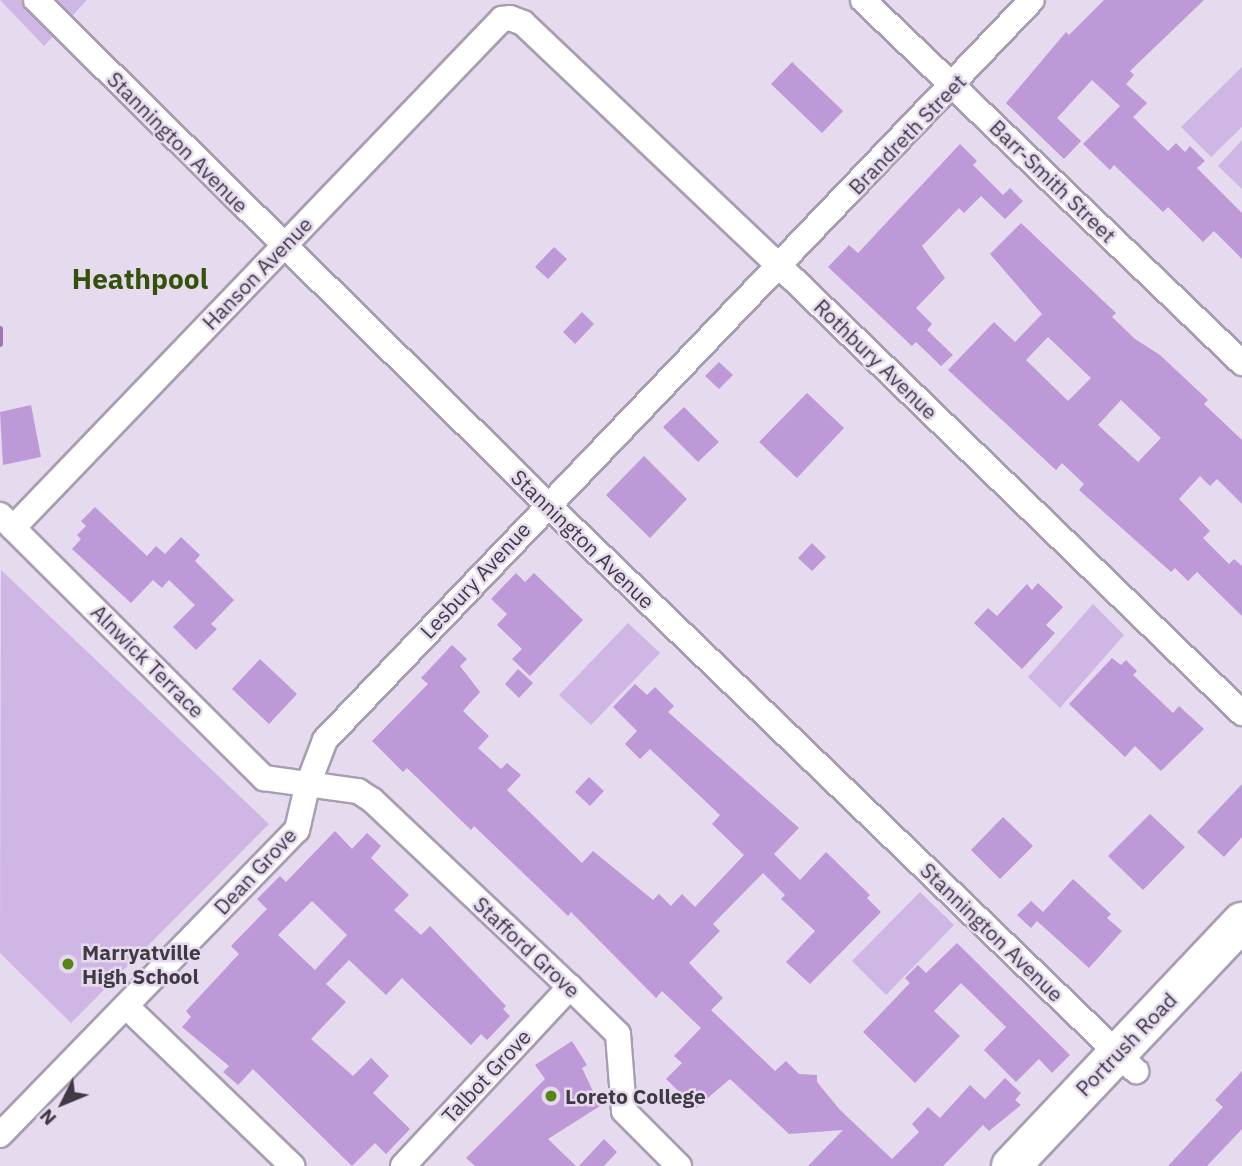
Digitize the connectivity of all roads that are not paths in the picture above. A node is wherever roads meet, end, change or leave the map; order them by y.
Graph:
1 (36, 0) edge
2 (863, 0) edge
3 (1032, 0) edge
4 (502, 19) joint
5 (954, 86) junction
6 (282, 246) junction
7 (780, 266) junction
8 (1242, 363) edge
9 (547, 504) junction
10 (6, 521) edge
11 (1242, 713) edge
12 (307, 786) junction
13 (1242, 922) edge
14 (1242, 957) edge
15 (570, 987) junction
16 (126, 1006) junction
17 (1127, 1062) junction
18 (0, 1135) edge
19 (292, 1166) edge
20 (403, 1166) edge
21 (679, 1166) edge
22 (1011, 1166) edge
23 (1046, 1166) edge

1 - 6 street, Stannington Avenue
2 - 5 street, Barr-Smith Street
3 - 5 street, Brandreth Street
4 - 6 street, Hanson Avenue
4 - 7 street, Rothbury Avenue
5 - 7 street, Brandreth Street
5 - 8 street, Barr-Smith Street
6 - 9 street, Stannington Avenue
6 - 10 street, Hanson Avenue
7 - 9 street, Lesbury Avenue
7 - 11 street, Rothbury Avenue
9 - 12 street, Lesbury Avenue
9 - 17 street, Stannington Avenue
10 - 12 street, Alnwick Terrace
12 - 15 street, Stafford Grove
12 - 16 street, Dean Grove
13 - 17 highway, Portrush Road
14 - 17 highway, Portrush Road
15 - 20 street, Talbot Grove
15 - 21 street, Stafford Grove
16 - 18 street, Dean Grove
16 - 19 street
17 - 22 highway, Portrush Road
17 - 23 highway, Portrush Road

